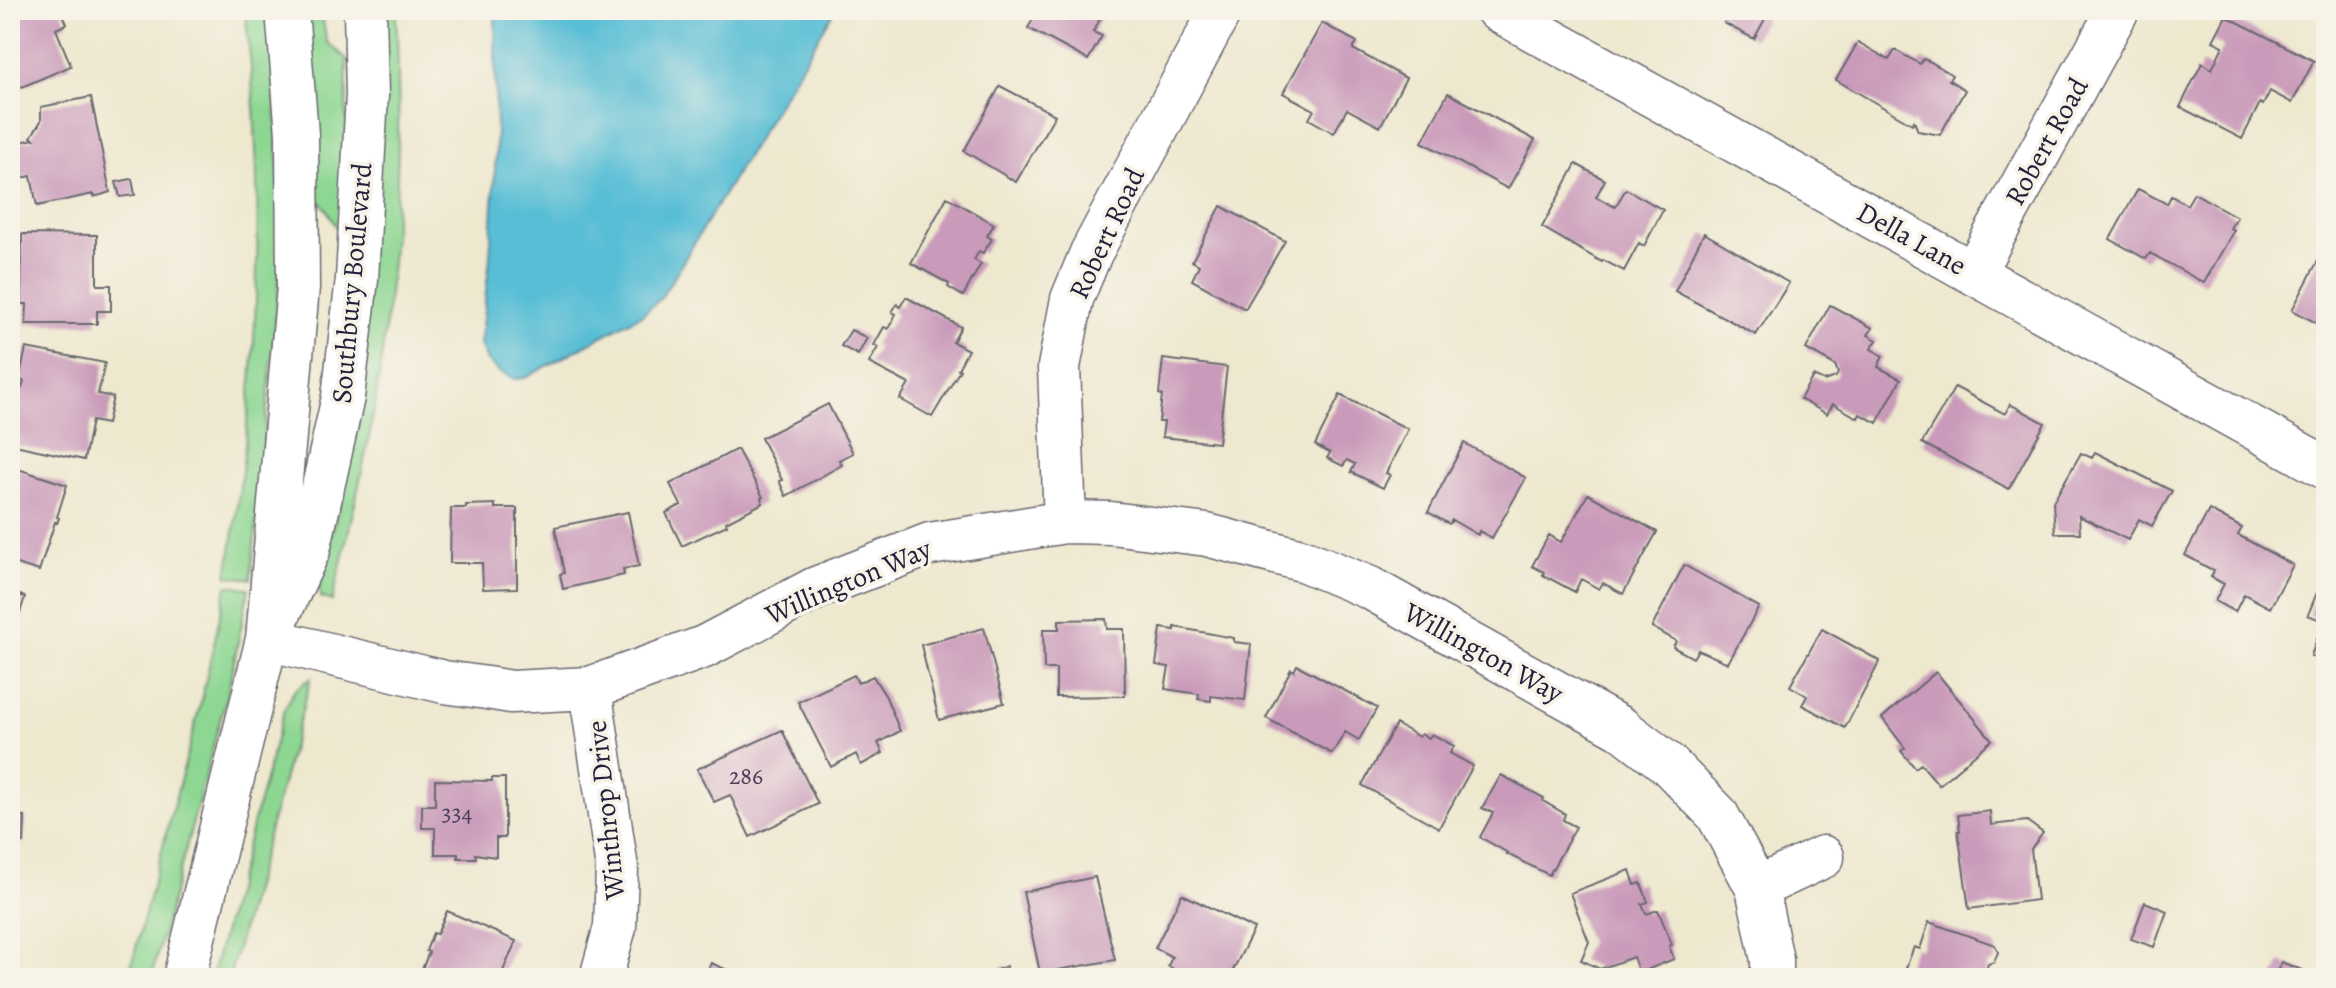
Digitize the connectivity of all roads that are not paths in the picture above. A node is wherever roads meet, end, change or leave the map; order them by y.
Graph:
1 (287, 10) edge
2 (365, 10) edge
3 (1221, 10) edge
4 (1497, 10) edge
5 (2118, 10) edge
6 (1974, 272) junction
7 (2326, 468) edge
8 (1065, 522) junction
9 (267, 639) junction
10 (590, 688) junction
11 (1823, 857) dead end
12 (1757, 888) junction
13 (184, 978) edge
14 (601, 978) edge
15 (1772, 978) edge

1 - 9 street, Southbury Boulevard
2 - 9 street, Southbury Boulevard
3 - 8 street, Robert Road
4 - 6 street, Della Lane
5 - 6 street, Robert Road
6 - 7 street, Della Lane
8 - 10 street, Willington Way
8 - 12 street, Willington Way
9 - 10 street, Willington Way
9 - 13 street, Southbury Boulevard
10 - 14 street, Winthrop Drive
11 - 12 street
12 - 15 street, Willington Way

